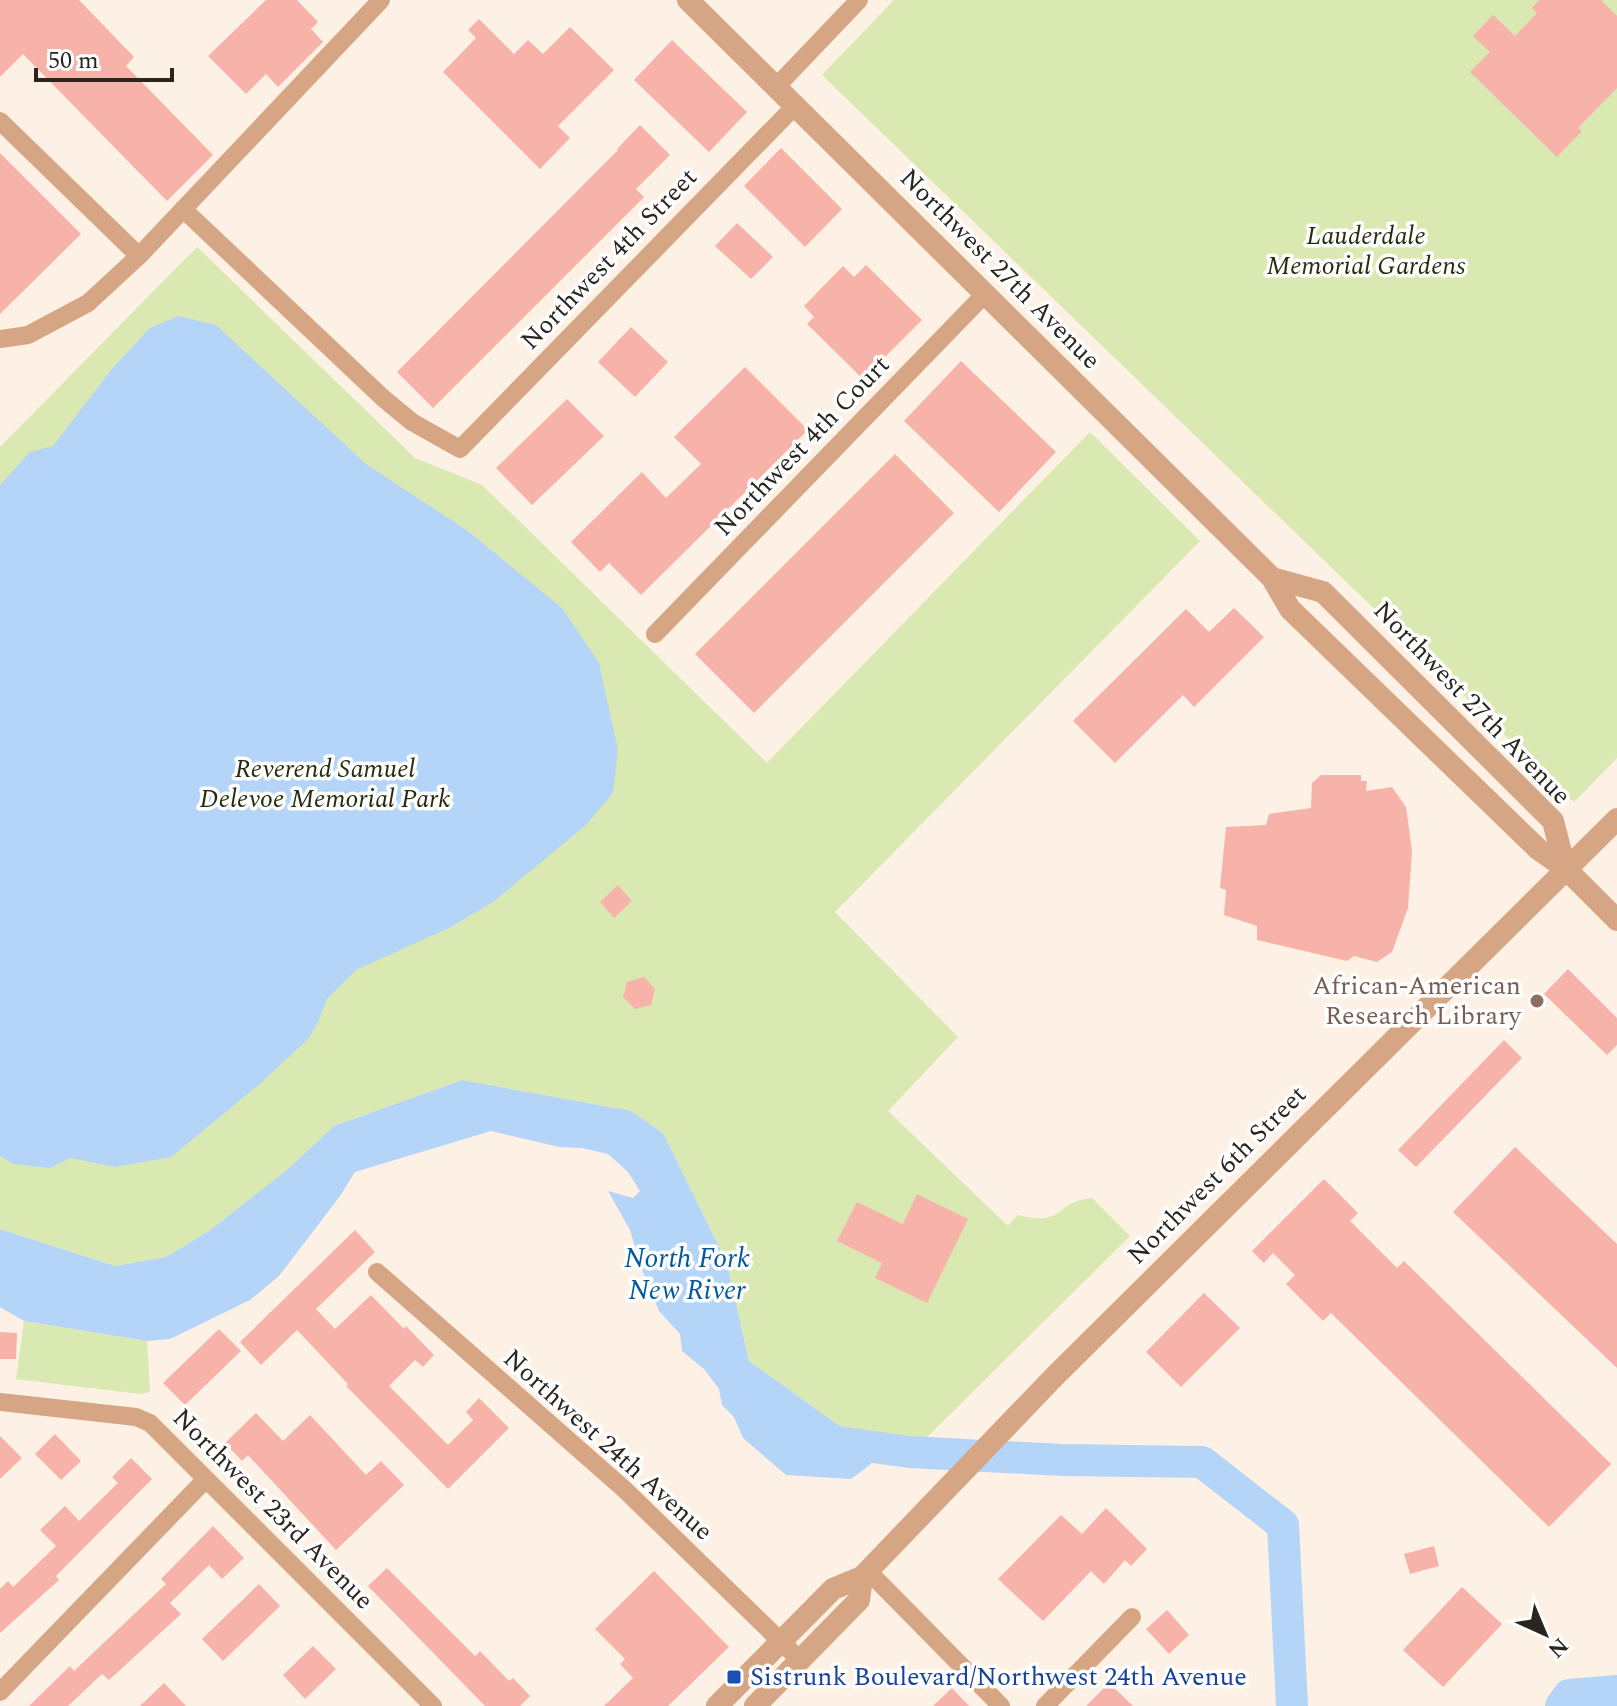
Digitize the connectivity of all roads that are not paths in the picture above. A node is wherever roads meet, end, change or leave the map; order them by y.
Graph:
1 (381, 0) edge
2 (688, 0) edge
3 (859, 0) edge
4 (776, 87) junction
5 (795, 106) junction
6 (0, 121) edge
7 (183, 209) junction
8 (139, 256) junction
9 (985, 294) junction
10 (0, 339) edge
11 (1272, 578) junction
12 (655, 634) dead end
13 (1617, 819) edge
14 (1565, 868) junction
15 (1617, 920) edge
16 (377, 1272) dead end
17 (0, 1402) edge
18 (206, 1479) junction
19 (865, 1574) junction
20 (1132, 1617) dead end
21 (780, 1642) junction
22 (800, 1660) junction
23 (0, 1692) edge
24 (433, 1706) edge
25 (717, 1706) edge
26 (755, 1706) edge
27 (1001, 1706) edge
28 (1045, 1706) edge

1 - 7 street
2 - 4 street, Northwest 27th Avenue
3 - 4 street
4 - 5 street, Northwest 27th Avenue
5 - 7 street, Northwest 4th Street
5 - 9 street, Northwest 27th Avenue
6 - 8 street
7 - 8 street
8 - 10 street
9 - 11 street, Northwest 27th Avenue
9 - 12 street, Northwest 4th Court
11 - 14 street, Northwest 27th Avenue
11 - 14 street, Northwest 27th Avenue
13 - 14 street, Northwest 6th Street
14 - 15 street, Northwest 27th Avenue
14 - 19 street, Northwest 6th Street
16 - 21 street, Northwest 24th Avenue
17 - 18 street, Northwest 23rd Avenue
18 - 23 street
18 - 24 street, Northwest 23rd Avenue
19 - 21 street, Northwest 6th Street
19 - 22 street, Northwest 6th Street
19 - 27 street
20 - 28 street
21 - 22 street, Northwest 24th Avenue
21 - 25 street, Northwest 6th Street
22 - 26 street, Northwest 6th Street

